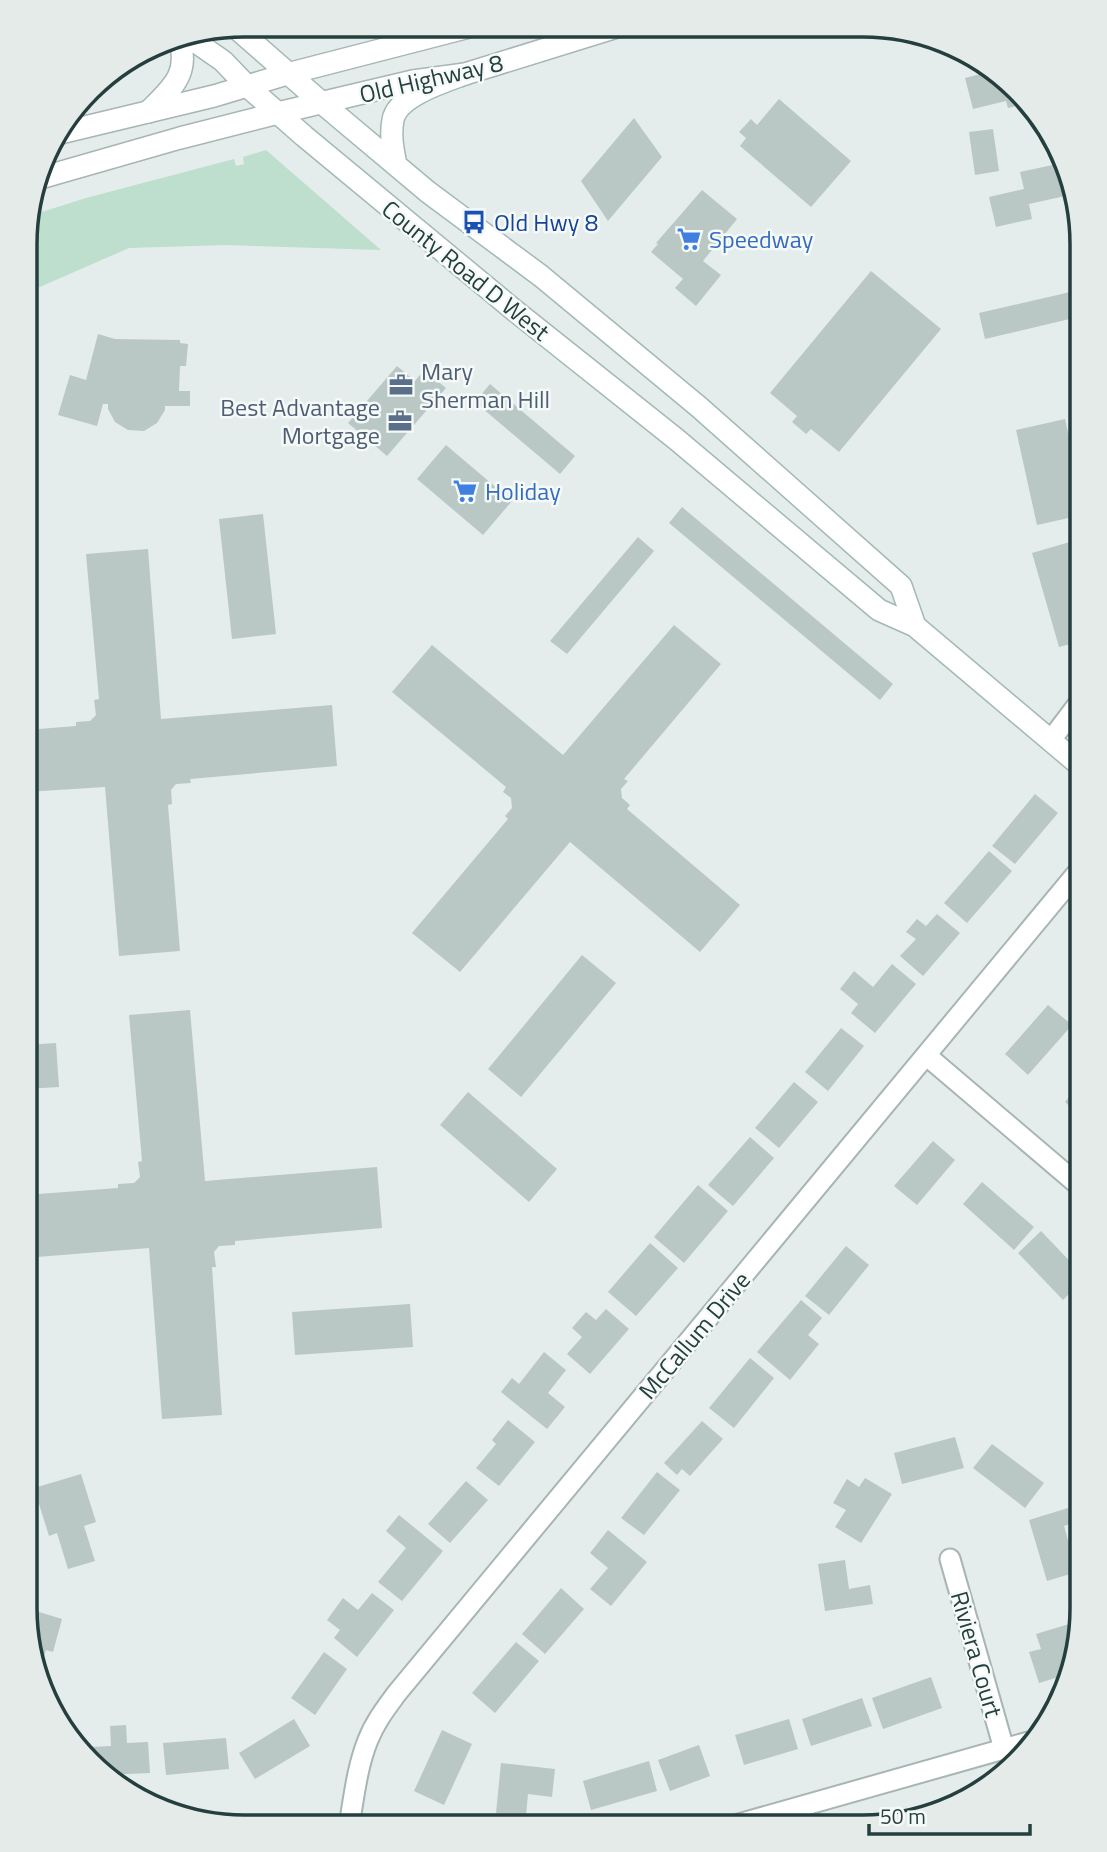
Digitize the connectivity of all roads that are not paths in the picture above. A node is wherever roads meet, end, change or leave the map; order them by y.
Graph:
1 (246, 37) edge
2 (430, 37) edge
3 (584, 37) edge
4 (197, 43) edge
5 (182, 47) edge
6 (287, 74) junction
7 (465, 74) junction
8 (247, 86) junction
9 (321, 103) junction
10 (148, 112) junction
11 (278, 113) junction
12 (71, 130) edge
13 (396, 165) junction
14 (49, 175) edge
15 (915, 626) junction
16 (1070, 715) edge
17 (1051, 740) junction
18 (1070, 757) edge
19 (1070, 882) edge
20 (926, 1056) junction
21 (1070, 1178) edge
22 (950, 1559) dead end
23 (1019, 1745) edge
24 (1004, 1749) junction
25 (351, 1815) edge
26 (770, 1815) edge

1 - 6 main road, County Road D West
2 - 6 main road, Old Highway 8
3 - 7 main road, Old Highway 8
4 - 8 main road, County Road D West
5 - 10 main road
6 - 8 main road, Old Highway 8
6 - 9 main road, County Road D West
7 - 9 main road, Old Highway 8
7 - 13 main road
8 - 10 main road, Old Highway 8
8 - 11 main road, County Road D West
9 - 11 main road, Old Highway 8
9 - 13 main road, County Road D West
10 - 12 main road, Old Highway 8
11 - 14 main road, Old Highway 8
11 - 15 main road, County Road D West
13 - 15 main road, County Road D West
15 - 17 main road, County Road D West
16 - 17 street
17 - 18 main road, County Road D West
19 - 20 street, McCallum Drive
20 - 21 street
20 - 25 street, McCallum Drive
22 - 24 street, Riviera Court
23 - 24 street
24 - 26 street

